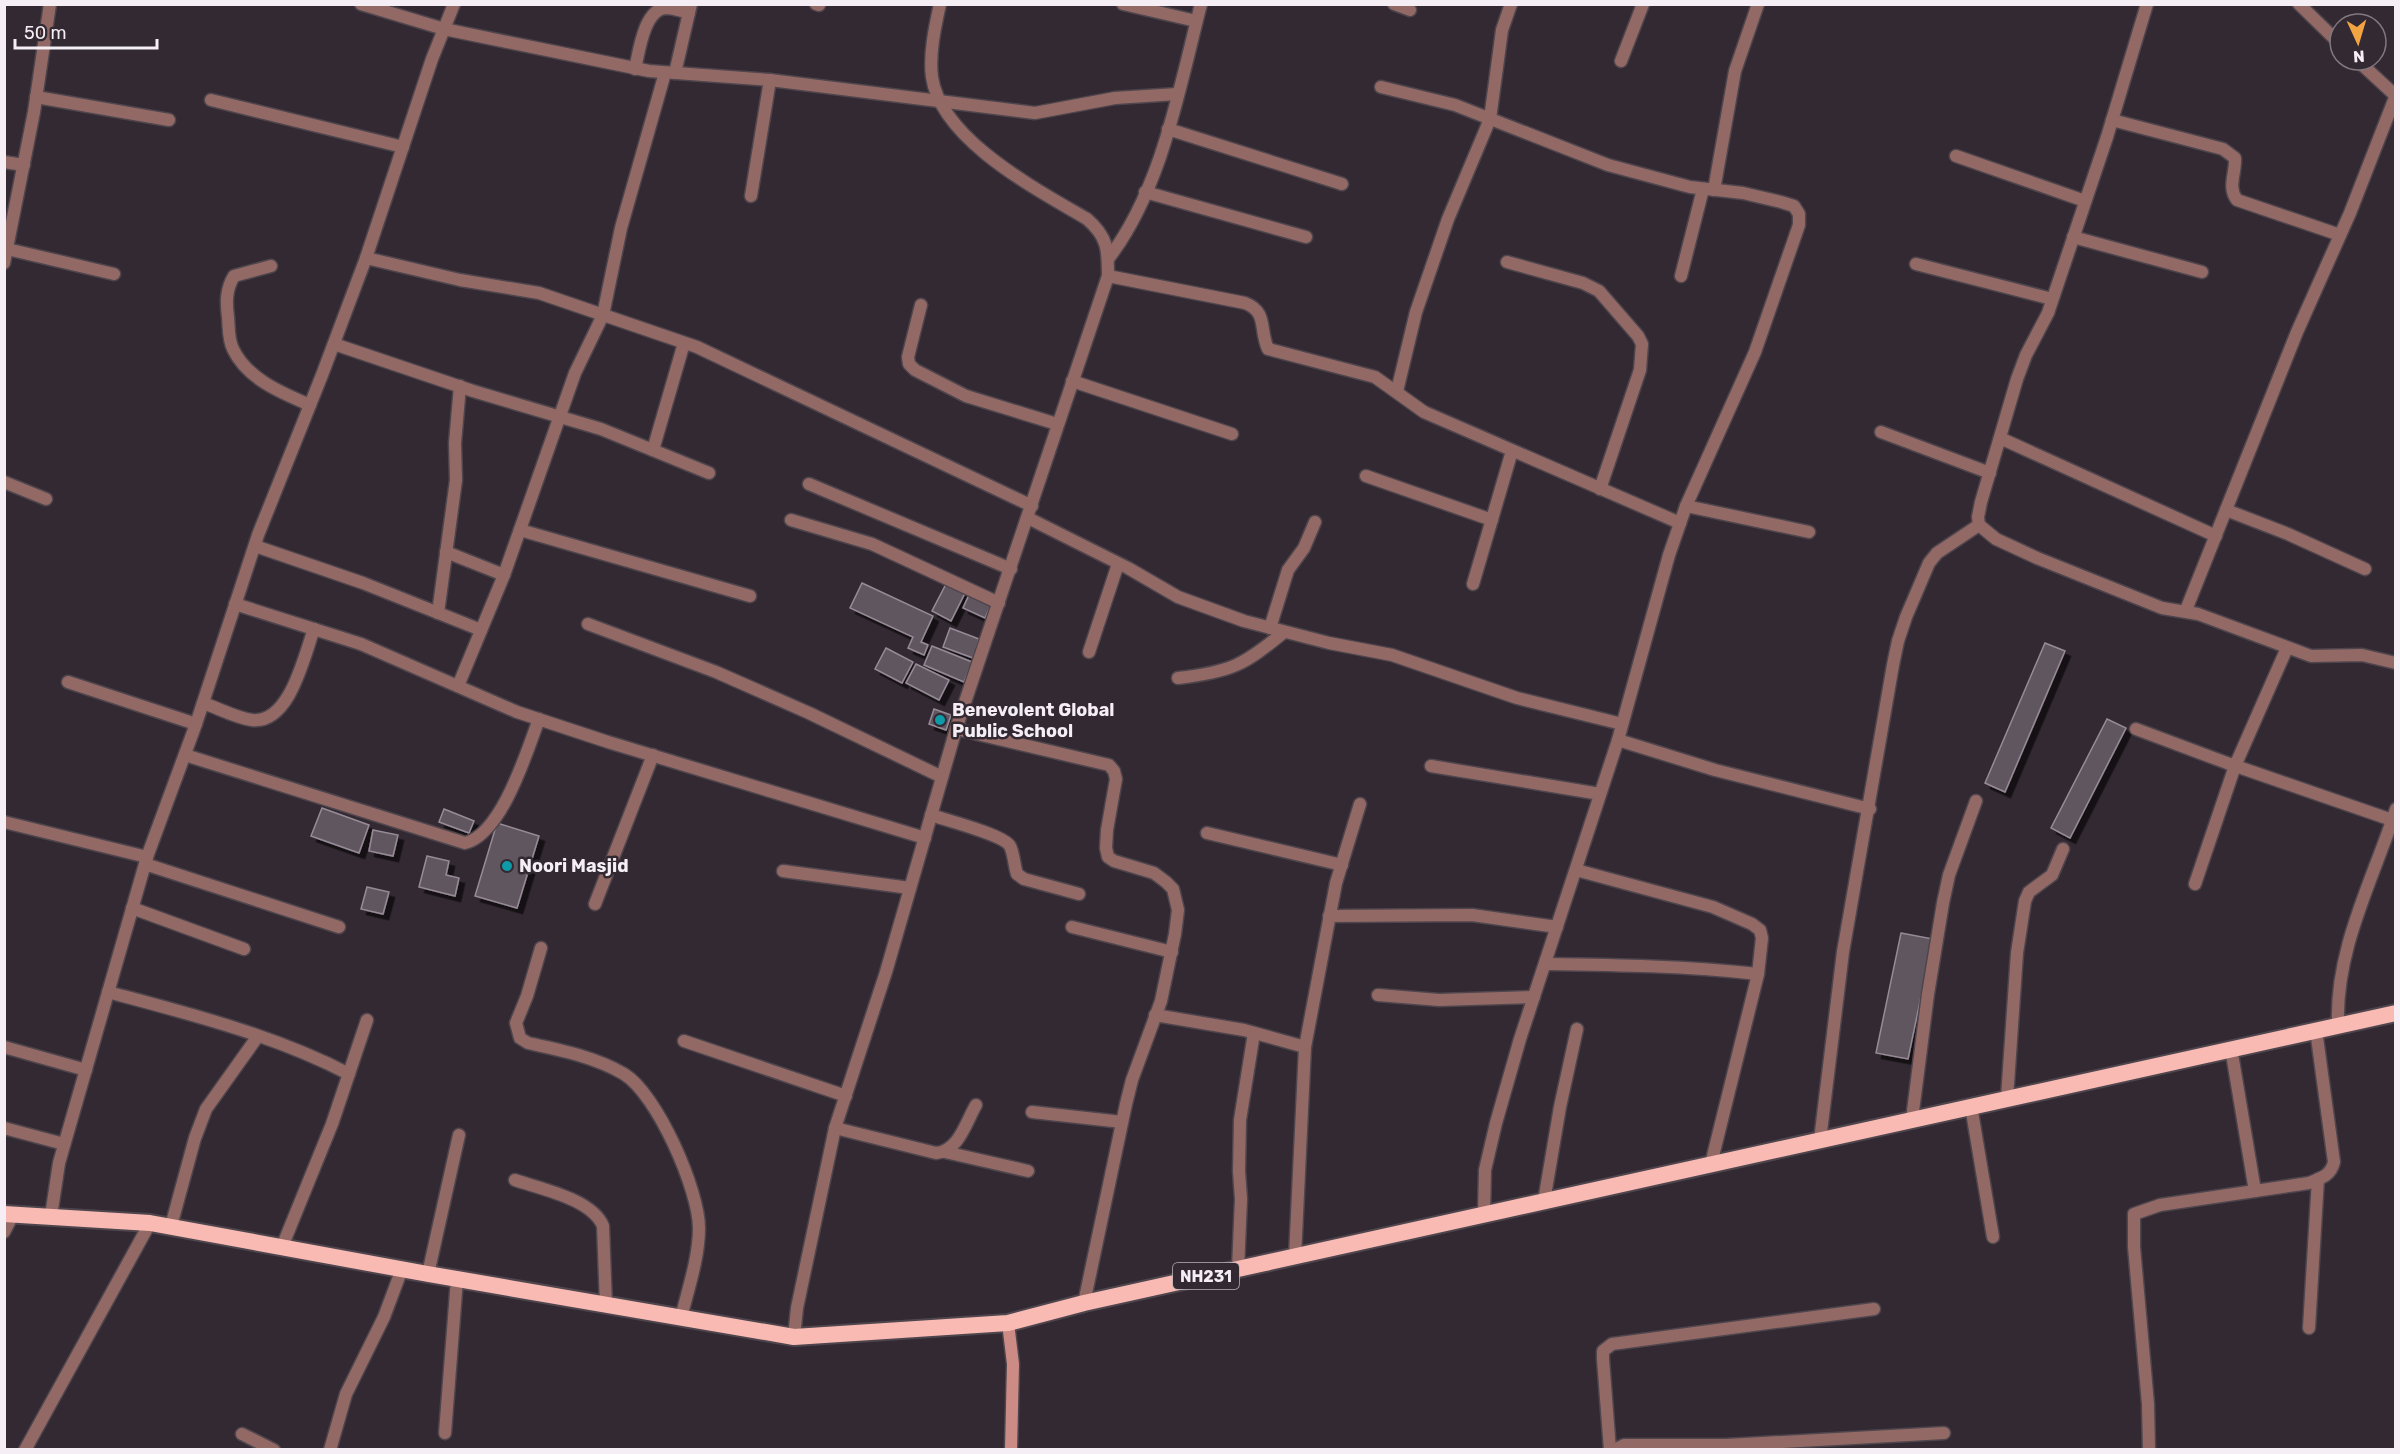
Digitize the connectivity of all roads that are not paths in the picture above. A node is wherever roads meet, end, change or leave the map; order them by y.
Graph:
1 (50, 4) edge
2 (361, 4) edge
3 (454, 4) edge
4 (940, 4) edge
5 (1123, 4) edge
6 (1201, 4) edge
7 (1394, 4) edge
8 (1512, 4) edge
9 (1642, 4) edge
10 (1758, 4) edge
11 (2147, 4) edge
12 (2299, 4) edge
13 (690, 9) edge
14 (1410, 10) dead end
15 (1196, 21) junction
16 (444, 29) junction
17 (2328, 32) edge
18 (1621, 61) dead end
19 (634, 69) junction
20 (2370, 72) edge
21 (670, 73) junction
22 (770, 80) junction
23 (1382, 87) dead end
24 (1177, 94) junction
25 (2395, 96) edge
26 (36, 97) junction
27 (211, 100) dead end
28 (940, 100) junction
29 (1490, 119) junction
30 (169, 120) dead end
31 (2112, 120) junction
32 (1168, 129) junction
33 (403, 147) junction
34 (1956, 156) dead end
35 (4, 162) edge
36 (24, 165) junction
37 (1342, 184) dead end
38 (1709, 189) junction
39 (1145, 192) junction
40 (751, 196) dead end
41 (2085, 201) junction
42 (2340, 235) junction
43 (1306, 237) dead end
44 (2073, 237) junction
45 (7, 249) junction
46 (366, 258) junction
47 (1108, 259) junction
48 (4, 262) edge
49 (1507, 262) dead end
50 (1916, 264) dead end
51 (271, 266) dead end
52 (2202, 272) dead end
53 (114, 274) dead end
54 (1107, 276) junction
55 (1681, 276) dead end
56 (2052, 299) junction
57 (921, 305) dead end
58 (603, 315) junction
59 (684, 343) junction
60 (334, 344) junction
61 (1072, 381) junction
62 (460, 386) junction
63 (1397, 392) junction
64 (310, 405) junction
65 (558, 417) junction
66 (1057, 424) junction
67 (1881, 432) dead end
68 (1232, 434) dead end
69 (2000, 438) junction
70 (653, 450) junction
71 (1512, 451) junction
72 (709, 473) dead end
73 (1990, 473) junction
74 (1366, 476) dead end
75 (4, 482) edge
76 (809, 484) dead end
77 (1600, 489) junction
78 (46, 499) dead end
79 (1686, 506) junction
80 (2226, 510) junction
81 (1030, 512) junction
82 (791, 520) dead end
83 (1492, 520) junction
84 (1315, 522) dead end
85 (1680, 523) junction
86 (1979, 525) junction
87 (520, 530) junction
88 (1809, 532) dead end
89 (2216, 536) junction
90 (255, 546) junction
91 (446, 552) junction
92 (1118, 564) junction
93 (1011, 569) junction
94 (2365, 569) dead end
95 (504, 575) junction
96 (1473, 584) dead end
97 (750, 596) dead end
98 (999, 603) junction
99 (235, 604) junction
100 (2186, 610) junction
101 (438, 613) junction
102 (588, 624) dead end
103 (314, 628) junction
104 (1270, 628) junction
105 (481, 630) junction
106 (1284, 632) junction
107 (2287, 648) junction
108 (1089, 652) dead end
109 (2396, 663) edge
110 (1178, 678) dead end
111 (68, 682) dead end
112 (458, 686) junction
113 (203, 703) junction
114 (539, 719) junction
115 (196, 724) junction
116 (1622, 724) junction
117 (956, 729) junction
118 (2136, 729) dead end
119 (1618, 740) junction
120 (185, 755) junction
121 (653, 755) junction
122 (1431, 766) dead end
123 (2235, 766) junction
124 (942, 777) junction
125 (1600, 794) junction
126 (1976, 801) dead end
127 (1360, 804) dead end
128 (1870, 809) junction
129 (931, 815) junction
130 (2394, 815) edge
131 (4, 822) edge
132 (1207, 833) dead end
133 (925, 838) junction
134 (2063, 849) dead end
135 (2382, 853) junction
136 (2396, 857) edge
137 (146, 861) junction
138 (1342, 865) junction
139 (1576, 870) junction
140 (783, 871) dead end
141 (2195, 884) dead end
142 (910, 888) junction
143 (1079, 894) dead end
144 (595, 904) dead end
145 (132, 908) junction
146 (1329, 916) junction
147 (339, 927) dead end
148 (1072, 927) dead end
149 (1557, 927) junction
150 (541, 948) dead end
151 (244, 949) dead end
152 (1172, 952) junction
153 (1545, 964) junction
154 (1758, 974) junction
155 (108, 992) junction
156 (1378, 995) dead end
157 (1534, 997) junction
158 (2396, 1013) edge
159 (1155, 1015) junction
160 (367, 1020) dead end
161 (2338, 1025) junction
162 (1577, 1029) dead end
163 (2316, 1030) junction
164 (1254, 1033) junction
165 (258, 1036) junction
166 (684, 1041) dead end
167 (4, 1047) edge
168 (1305, 1047) junction
169 (2231, 1048) junction
170 (86, 1070) junction
171 (349, 1074) junction
172 (846, 1096) junction
173 (2007, 1098) junction
174 (976, 1105) dead end
175 (1971, 1106) junction
176 (1032, 1113) dead end
177 (1912, 1119) junction
178 (1122, 1122) junction
179 (4, 1128) edge
180 (835, 1128) junction
181 (459, 1135) dead end
182 (1820, 1140) junction
183 (64, 1144) junction
184 (945, 1152) junction
185 (1711, 1164) junction
186 (1028, 1171) dead end
187 (2318, 1179) junction
188 (514, 1180) dead end
189 (2255, 1191) junction
190 (1544, 1201) junction
191 (9, 1213) edge
192 (1485, 1214) junction
193 (51, 1216) junction
194 (150, 1222) junction
195 (171, 1226) junction
196 (4, 1232) edge
197 (1994, 1237) dead end
198 (282, 1247) junction
199 (1295, 1256) junction
200 (402, 1269) junction
201 (1238, 1269) junction
202 (428, 1274) junction
203 (457, 1279) junction
204 (1084, 1303) junction
205 (606, 1305) junction
206 (1874, 1309) dead end
207 (681, 1318) junction
208 (1008, 1323) junction
209 (2309, 1328) dead end
210 (794, 1337) junction
211 (445, 1433) dead end
212 (1944, 1433) dead end
213 (242, 1434) dead end
214 (25, 1449) edge
215 (274, 1449) edge
216 (330, 1449) edge
217 (1011, 1449) edge
218 (1612, 1449) edge
219 (2149, 1449) edge

1 - 26 street
2 - 16 street
3 - 16 street
4 - 28 street
5 - 15 street
6 - 15 street
7 - 14 street
8 - 29 street
9 - 18 street
10 - 38 street
11 - 31 street
12 - 17 street
13 - 19 street
13 - 21 street
15 - 24 street
16 - 19 street
16 - 33 street
19 - 21 street
20 - 25 street
21 - 22 street
21 - 58 street
22 - 28 street
22 - 40 street
23 - 29 street
24 - 28 street
24 - 32 street
25 - 42 street
26 - 30 street
26 - 36 street
27 - 33 street
28 - 47 street
29 - 38 street
29 - 63 street
31 - 41 street
31 - 42 street
32 - 37 street
32 - 39 street
33 - 46 street
34 - 41 street
35 - 36 street
36 - 45 street
38 - 55 street
38 - 79 street
39 - 43 street
39 - 47 street
41 - 44 street
42 - 80 street
44 - 52 street
44 - 56 street
45 - 48 street
45 - 53 street
46 - 58 street
46 - 60 street
47 - 54 street
49 - 77 street
50 - 56 street
51 - 64 street
54 - 61 street
54 - 63 street
56 - 69 street
57 - 66 street
58 - 59 street
58 - 65 street
59 - 70 street
59 - 81 street
60 - 62 street
60 - 64 street
61 - 66 street
61 - 68 street
62 - 65 street
62 - 91 street
63 - 71 street
64 - 90 street
65 - 70 street
65 - 87 street
66 - 81 street
67 - 73 street
69 - 73 street
69 - 89 street
70 - 72 street
71 - 77 street
71 - 83 street
73 - 86 street
74 - 83 street
75 - 78 street
76 - 93 street
77 - 85 street
79 - 85 street
79 - 88 street
80 - 89 street
80 - 94 street
81 - 92 street
81 - 93 street
82 - 98 street
83 - 96 street
84 - 104 street
85 - 116 street
86 - 100 street
86 - 128 street
87 - 95 street
87 - 97 street
89 - 100 street
90 - 99 street
90 - 101 street
91 - 95 street
91 - 101 street
92 - 104 street
92 - 108 street
93 - 98 street
95 - 105 street
98 - 117 street
99 - 103 street
99 - 113 street
100 - 107 street
101 - 105 street
102 - 124 street
103 - 112 street
103 - 113 street
104 - 106 street
105 - 112 street
106 - 110 street
106 - 116 street
107 - 109 street
107 - 123 street
111 - 115 street
112 - 114 street
113 - 115 street
114 - 120 street
114 - 121 street
115 - 120 street
116 - 119 street
117 - 124 street
117 - 152 street
118 - 123 street
119 - 125 street
119 - 128 street
120 - 137 street
121 - 133 street
121 - 144 street
122 - 125 street
123 - 130 street
123 - 141 street
124 - 129 street
125 - 139 street
126 - 177 street
127 - 138 street
128 - 182 street
129 - 133 street
129 - 143 street
130 - 135 street
131 - 137 street
132 - 138 street
133 - 142 street
134 - 173 street
135 - 136 street
135 - 161 street
137 - 145 street
137 - 147 street
138 - 146 street
139 - 149 street
139 - 154 street
140 - 142 street
142 - 172 street
145 - 151 street
145 - 155 street
146 - 149 street
146 - 168 street
148 - 152 street
149 - 153 street
150 - 207 street
152 - 159 street
153 - 154 street
153 - 157 street
154 - 185 street
155 - 165 street
155 - 170 street
156 - 157 street
157 - 192 street
158 - 161 highway, NH231
159 - 164 street
159 - 178 street
160 - 171 street
161 - 163 highway, NH231
162 - 190 street
163 - 169 highway, NH231
163 - 187 street
164 - 168 street
164 - 201 street
165 - 171 street
165 - 195 street
166 - 172 street
167 - 170 street
168 - 199 street
169 - 173 highway, NH231
169 - 189 street
170 - 183 street
171 - 198 street
172 - 180 street
173 - 175 highway, NH231
174 - 184 street
175 - 177 highway, NH231
175 - 197 street
176 - 178 street
177 - 182 highway, NH231
178 - 204 street
179 - 183 street
180 - 184 street
180 - 210 street
181 - 202 street
182 - 185 highway, NH231
183 - 193 street
184 - 186 street
185 - 190 highway, NH231
187 - 189 street
187 - 209 street
188 - 205 street
189 - 219 street
190 - 192 highway, NH231
191 - 193 highway, NH231
191 - 196 street
192 - 199 highway, NH231
193 - 194 highway, NH231
194 - 195 highway, NH231
194 - 214 street
195 - 198 highway, NH231
198 - 200 highway, NH231
199 - 201 highway, NH231
200 - 202 highway, NH231
200 - 216 street
201 - 204 highway, NH231
202 - 203 highway, NH231
203 - 205 highway, NH231
203 - 211 street
204 - 208 highway, NH231
205 - 207 highway, NH231
206 - 218 street
207 - 210 highway, NH231
208 - 210 highway, NH231
208 - 217 main road
212 - 218 street
213 - 215 street

